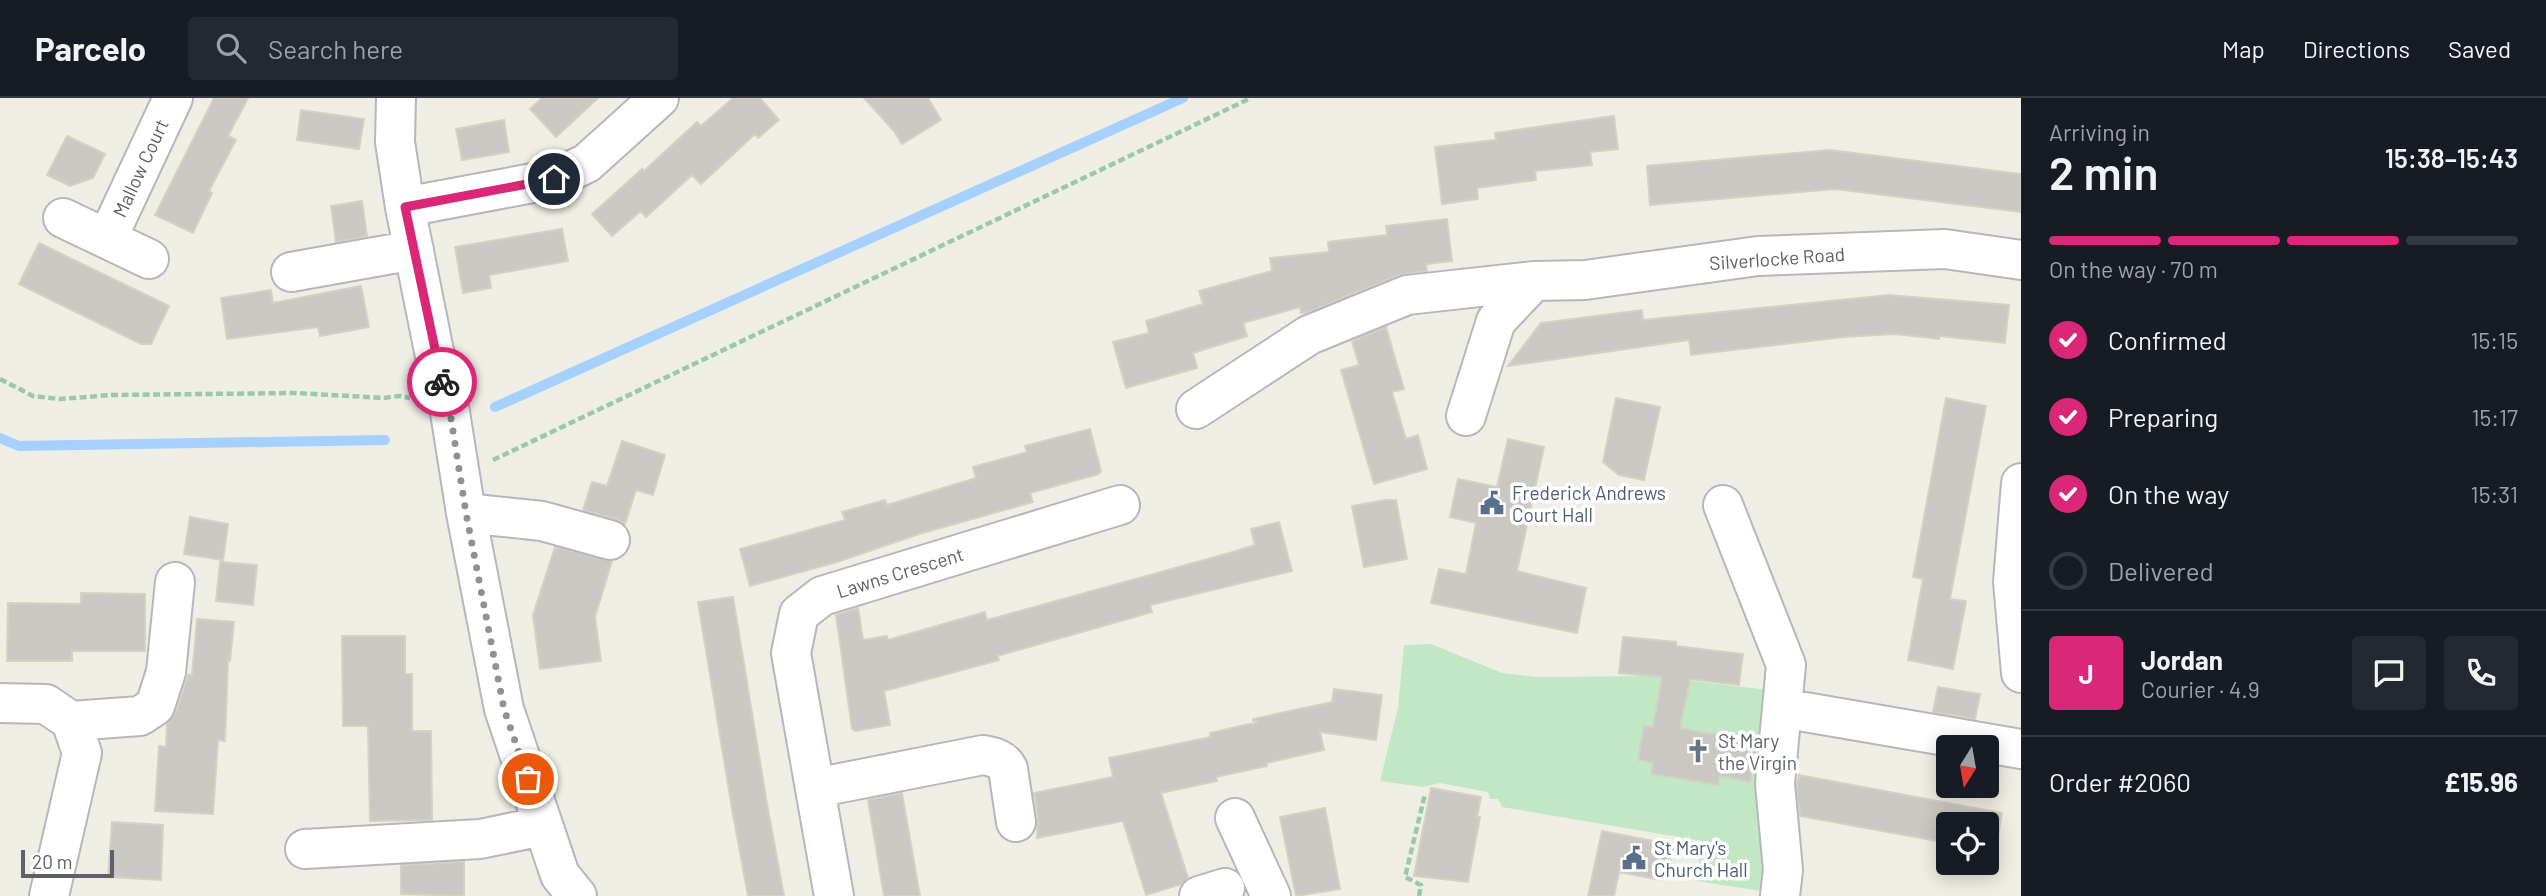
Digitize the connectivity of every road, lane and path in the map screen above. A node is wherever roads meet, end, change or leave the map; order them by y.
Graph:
1 (173, 98) edge
2 (396, 98) edge
3 (659, 98) edge
4 (1251, 98) edge
5 (405, 207) junction
6 (63, 218) dead end
7 (107, 239) junction
8 (414, 250) junction
9 (149, 259) dead end
10 (2021, 260) edge
11 (291, 272) dead end
12 (1534, 281) junction
13 (0, 379) edge
14 (399, 396) dead end
15 (1196, 409) dead end
16 (1466, 416) dead end
17 (459, 471) junction
18 (2021, 483) edge
19 (1120, 505) dead end
20 (1723, 505) dead end
21 (466, 513) junction
22 (610, 540) dead end
23 (175, 582) dead end
24 (2021, 673) edge
25 (0, 703) edge
26 (1805, 712) dead end
27 (71, 721) junction
28 (2021, 749) edge
29 (816, 788) junction
30 (1425, 794) dead end
31 (1235, 818) dead end
32 (1016, 822) dead end
33 (544, 826) junction
34 (305, 849) dead end
35 (49, 896) edge
36 (577, 896) edge
37 (834, 896) edge
38 (1271, 896) edge
39 (1419, 896) edge
40 (1780, 896) edge

1 - 7 street, Mallow Court
2 - 5 street
3 - 5 street
4 - 17 path
5 - 8 street
6 - 7 street, Mallow Court
7 - 9 street, Mallow Court
8 - 11 street
8 - 17 street
10 - 12 street, Silverlocke Road
12 - 15 street, Silverlocke Road
12 - 16 street
13 - 14 path
17 - 21 street
18 - 24 street
19 - 29 street, Lawns Crescent
20 - 40 street
21 - 22 street
21 - 33 street
23 - 27 street
25 - 27 street
26 - 28 street
27 - 35 street
29 - 32 street
29 - 37 street, Lawns Crescent
30 - 39 path
31 - 38 street
33 - 34 street
33 - 36 street

